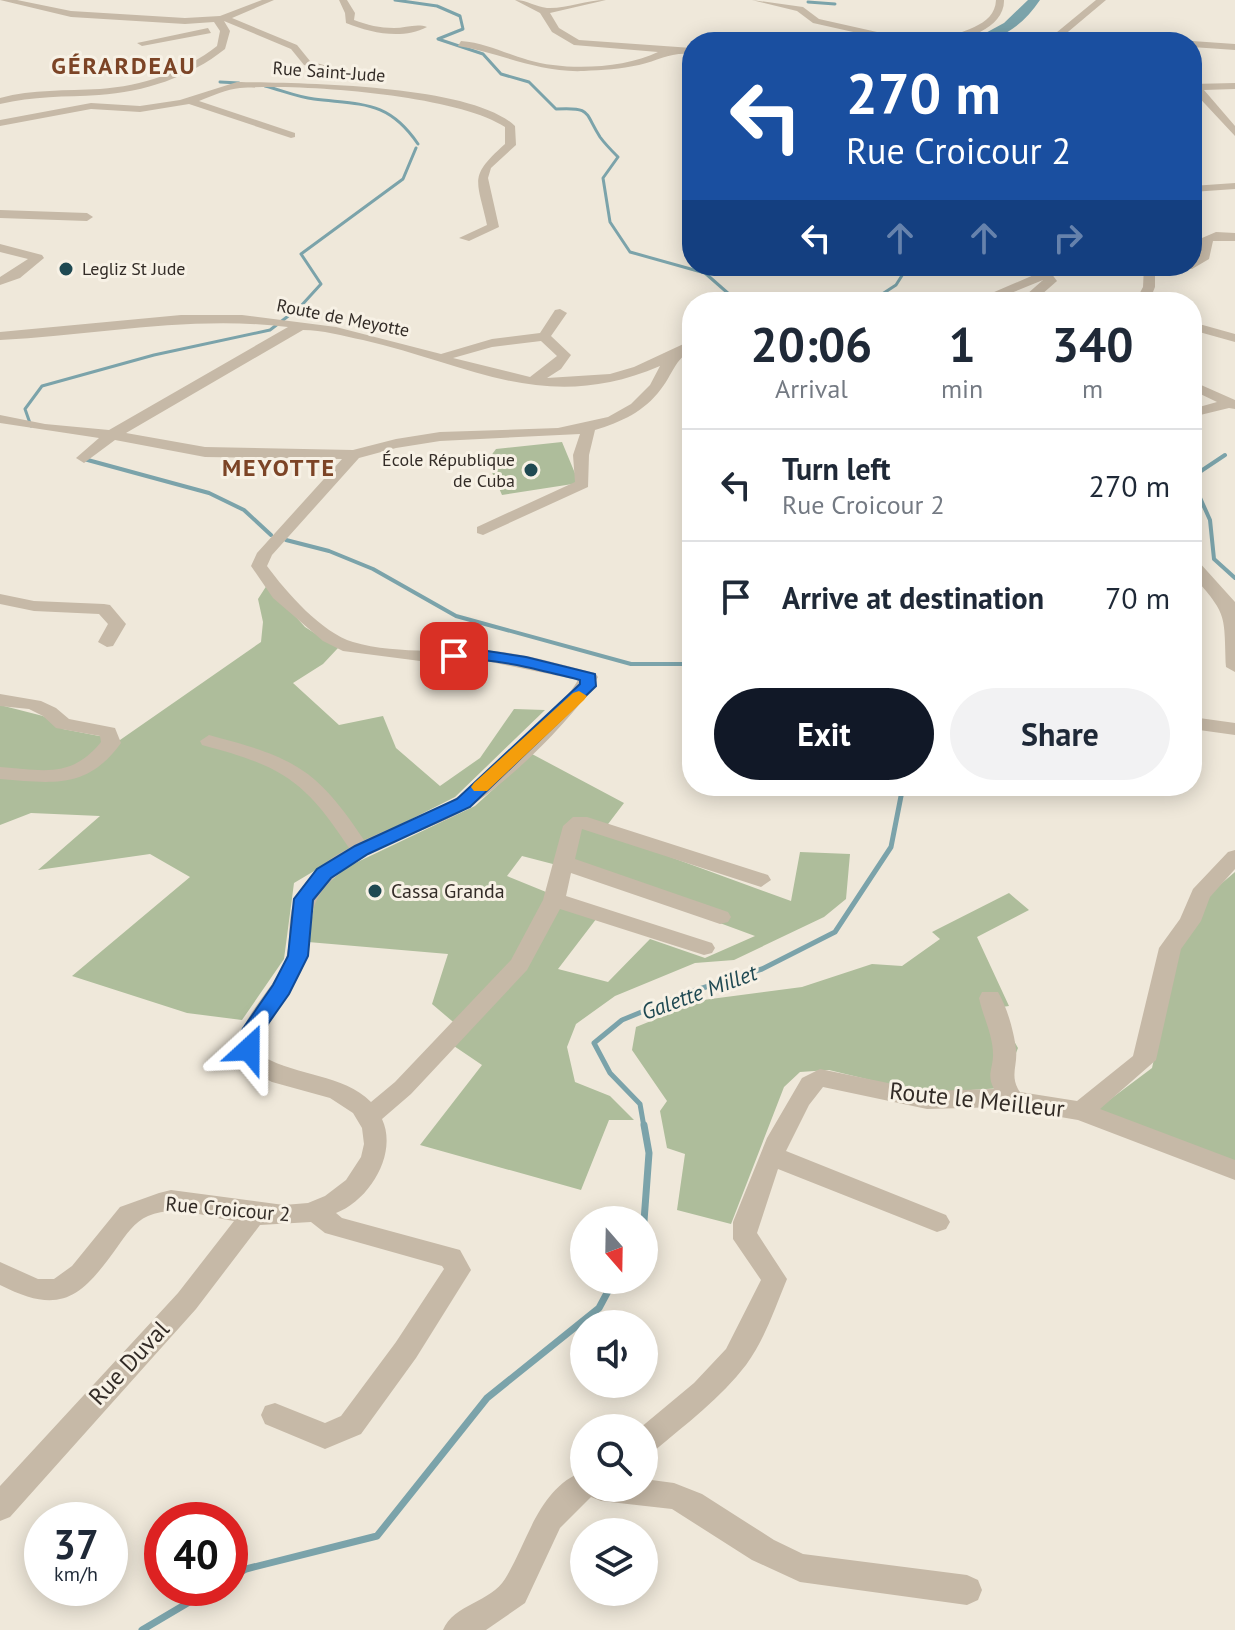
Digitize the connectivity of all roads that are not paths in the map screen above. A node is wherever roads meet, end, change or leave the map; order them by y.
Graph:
1 (4, 0) edge
2 (270, 0) edge
3 (343, 0) edge
4 (602, 0) edge
5 (756, 0) edge
6 (1000, 0) edge
7 (1102, 0) edge
8 (65, 1) edge
9 (525, 1) edge
10 (197, 9) dead end
11 (44, 10) junction
12 (544, 11) junction
13 (197, 21) junction
14 (222, 22) junction
15 (422, 27) dead end
16 (865, 32) edge
17 (970, 32) edge
18 (1062, 32) edge
19 (142, 43) dead end
20 (461, 44) dead end
21 (1202, 45) edge
22 (1235, 47) edge
23 (669, 50) junction
24 (682, 51) edge
25 (342, 72) dead end
26 (1235, 86) edge
27 (1202, 87) edge
28 (0, 101) edge
29 (191, 101) junction
30 (1202, 105) edge
31 (0, 123) edge
32 (1235, 133) edge
33 (291, 135) dead end
34 (1235, 186) edge
35 (1202, 188) edge
36 (0, 214) edge
37 (87, 217) dead end
38 (1235, 237) edge
39 (465, 238) dead end
40 (0, 248) edge
41 (1202, 260) edge
42 (1030, 276) edge
43 (1046, 276) edge
44 (0, 281) edge
45 (998, 292) edge
46 (1037, 292) edge
47 (560, 313) dead end
48 (298, 327) junction
49 (1202, 329) edge
50 (0, 336) edge
51 (544, 337) junction
52 (1235, 338) edge
53 (682, 351) edge
54 (442, 358) junction
55 (671, 358) junction
56 (535, 380) junction
57 (1202, 390) edge
58 (1233, 404) edge
59 (1202, 411) edge
60 (0, 419) edge
61 (589, 427) junction
62 (112, 435) junction
63 (354, 455) junction
64 (84, 458) dead end
65 (483, 530) dead end
66 (1202, 576) edge
67 (0, 599) edge
68 (107, 642) dead end
69 (1235, 667) edge
70 (0, 700) edge
71 (1202, 724) edge
72 (1235, 729) edge
73 (209, 741) dead end
74 (0, 773) edge
75 (361, 850) junction
76 (1235, 857) edge
77 (564, 863) junction
78 (761, 880) dead end
79 (554, 900) junction
80 (720, 917) dead end
81 (704, 948) dead end
82 (990, 998) dead end
83 (1012, 1099) junction
84 (1081, 1111) junction
85 (368, 1117) junction
86 (772, 1156) junction
87 (1235, 1170) edge
88 (316, 1212) junction
89 (253, 1215) junction
90 (937, 1222) dead end
91 (0, 1273) edge
92 (275, 1415) dead end
93 (658, 1430) edge
94 (658, 1494) edge
95 (570, 1498) edge
96 (0, 1507) edge
97 (967, 1590) dead end
98 (459, 1630) edge

1 - 11 street
2 - 14 street
3 - 15 street
4 - 12 street
5 - 16 street
6 - 17 street
7 - 18 street
8 - 11 street
9 - 12 street
10 - 13 street
11 - 13 street
12 - 23 street
13 - 14 street
14 - 19 street
14 - 25 street
14 - 28 street
20 - 23 street
21 - 22 street
23 - 24 street
26 - 27 street
29 - 31 street, Rue Saint-Jude
29 - 33 street
29 - 39 street, Rue Saint-Jude
30 - 32 street
34 - 35 street
36 - 37 street
38 - 41 street
40 - 44 street
42 - 45 street
43 - 46 street
47 - 51 street
48 - 50 street, Route de Meyotte
48 - 54 street, Route de Meyotte
48 - 62 street
49 - 52 street
51 - 54 street
51 - 56 street
53 - 55 street
54 - 56 street, Route de Meyotte
55 - 56 street, Route de Meyotte
55 - 61 street
57 - 58 street
58 - 59 street
60 - 62 street
61 - 63 street
61 - 65 street
62 - 63 street
62 - 64 street
63 - 75 street
66 - 69 street
67 - 68 street
70 - 74 street
71 - 72 street
73 - 75 street
75 - 85 street
76 - 84 street
77 - 78 street
77 - 79 street
77 - 80 street
79 - 81 street
79 - 85 street
82 - 83 street
83 - 84 street, Route le Meilleur
83 - 86 street, Route le Meilleur
84 - 87 street, Route le Meilleur
85 - 88 street, Rue Croicour 2
86 - 90 street
86 - 93 street, Route le Meilleur
88 - 89 street, Rue Croicour 2
88 - 92 street
89 - 91 street, Rue Croicour 2
89 - 96 street, Rue Duval
94 - 97 street
95 - 98 street

